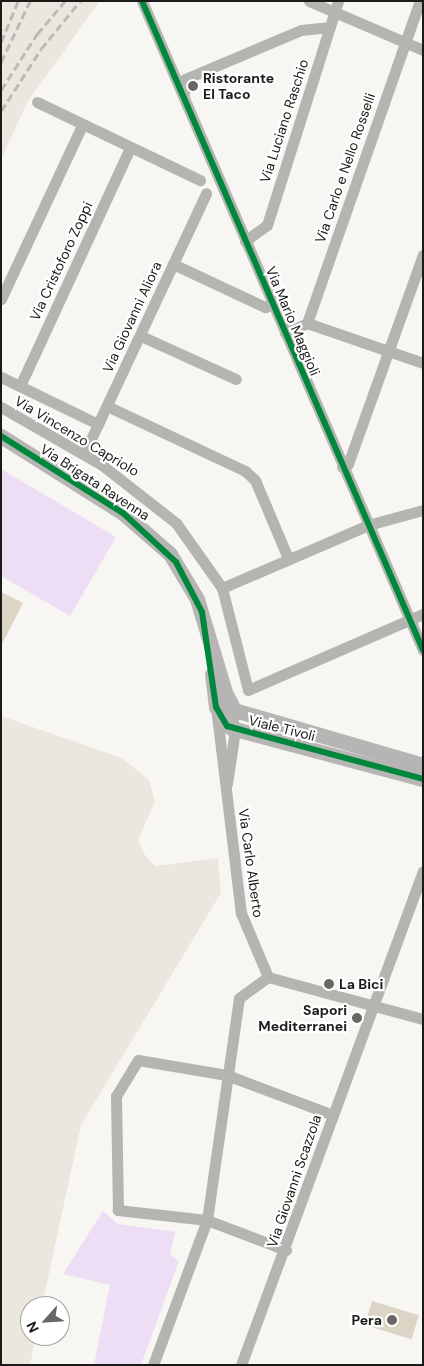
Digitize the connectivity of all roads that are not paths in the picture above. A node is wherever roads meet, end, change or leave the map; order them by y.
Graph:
1 (142, 1) edge
2 (309, 1) edge
3 (338, 1) edge
4 (420, 1) edge
5 (334, 14) junction
6 (330, 27) junction
7 (406, 42) junction
8 (423, 50) edge
9 (37, 102) dead end
10 (187, 107) junction
11 (82, 125) junction
12 (130, 148) junction
13 (213, 167) junction
14 (200, 180) junction
15 (224, 192) junction
16 (206, 193) junction
17 (245, 241) junction
18 (423, 255) edge
19 (173, 264) junction
20 (1, 299) edge
21 (272, 304) junction
22 (307, 323) junction
23 (285, 333) junction
24 (141, 336) junction
25 (389, 350) junction
26 (423, 363) edge
27 (1, 377) edge
28 (236, 379) dead end
29 (20, 386) junction
30 (107, 406) junction
31 (1, 407) edge
32 (98, 424) junction
33 (1, 436) edge
34 (84, 454) junction
35 (342, 466) junction
36 (423, 509) edge
37 (368, 526) junction
38 (288, 558) junction
39 (222, 588) junction
40 (423, 614) edge
41 (409, 619) junction
42 (208, 635) joint
43 (423, 650) edge
44 (222, 705) junction
45 (235, 730) junction
46 (265, 736) junction
47 (231, 754) junction
48 (423, 765) edge
49 (423, 779) edge
50 (226, 788) junction
51 (423, 871) edge
52 (268, 976) junction
53 (374, 1007) junction
54 (423, 1019) edge
55 (227, 1075) junction
56 (333, 1115) junction
57 (207, 1220) junction
58 (286, 1250) junction
59 (153, 1365) edge
60 (241, 1365) edge

1 - 10 street, Via Mario Maggioli
2 - 5 street
3 - 5 street, Via Luciano Raschio
4 - 7 street, Via Carlo e Nello Rosselli
5 - 6 street, Via Luciano Raschio
5 - 7 street
6 - 10 street
6 - 17 street, Via Luciano Raschio
7 - 8 street
7 - 22 street, Via Carlo e Nello Rosselli
9 - 11 street
10 - 13 street, Via Mario Maggioli
11 - 12 street
11 - 20 street
12 - 14 street
12 - 29 street, Via Cristoforo Zoppi
13 - 14 street
13 - 15 street, Via Mario Maggioli
14 - 16 street
15 - 16 street
15 - 17 street, Via Mario Maggioli
16 - 19 street, Via Giovanni Aliora
17 - 21 street, Via Mario Maggioli
18 - 25 street
19 - 21 street
19 - 24 street, Via Giovanni Aliora
21 - 23 street, Via Mario Maggioli
22 - 23 street
22 - 25 street
23 - 35 street, Via Mario Maggioli
24 - 28 street
24 - 30 street, Via Giovanni Aliora
25 - 26 street
25 - 35 street
27 - 29 street, Via Vincenzo Capriolo
29 - 32 street, Via Vincenzo Capriolo
30 - 32 street, Via Giovanni Aliora
30 - 38 street
31 - 34 street, Via Vincenzo Capriolo
32 - 34 street, Via Giovanni Aliora
33 - 42 main road, Via Brigata Ravenna
34 - 39 street, Via Vincenzo Capriolo
35 - 37 street, Via Mario Maggioli
36 - 37 street
37 - 38 street
37 - 41 street, Via Mario Maggioli
38 - 39 street
39 - 41 street, Via Vincenzo Capriolo
40 - 41 street
41 - 43 street, Via Mario Maggioli
42 - 44 main road, Viale Tivoli
44 - 45 main road, Viale Tivoli
44 - 48 main road, Viale Tivoli
44 - 50 street, Via Carlo Alberto
45 - 46 main road, Viale Tivoli
45 - 47 street
46 - 47 street
46 - 49 main road, Viale Tivoli
47 - 50 street
50 - 52 street, Via Carlo Alberto
51 - 53 street
52 - 53 street
52 - 55 street
53 - 54 street
53 - 56 street, Via Giovanni Scazzola
55 - 56 street
55 - 57 street
55 - 57 street
56 - 58 street, Via Giovanni Scazzola
57 - 58 street
57 - 59 street
58 - 60 street, Via Giovanni Scazzola

